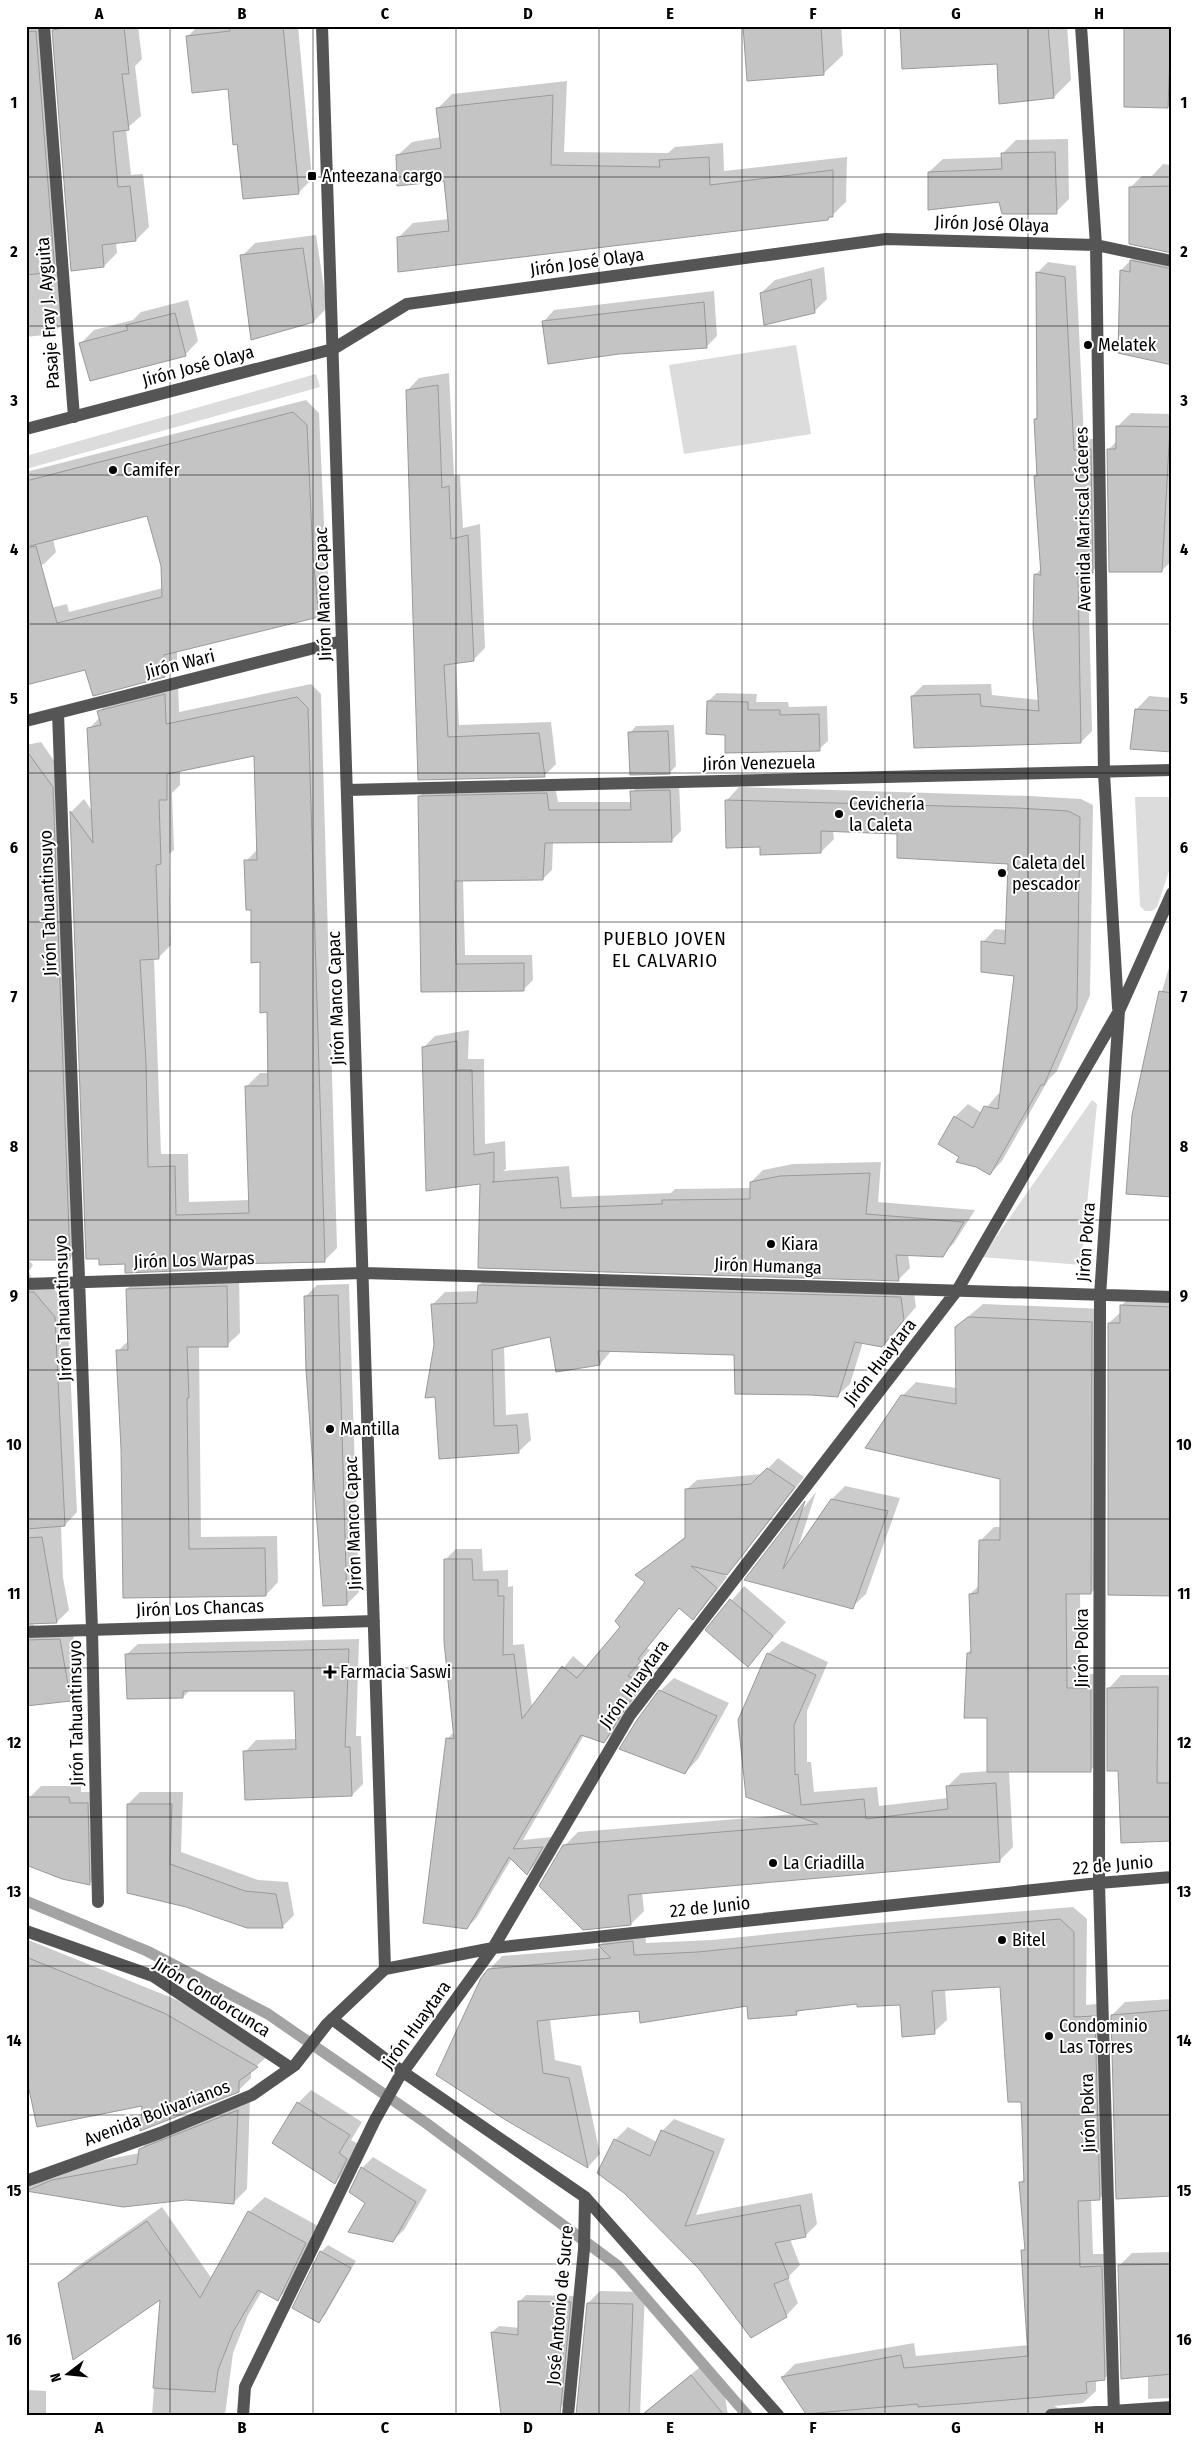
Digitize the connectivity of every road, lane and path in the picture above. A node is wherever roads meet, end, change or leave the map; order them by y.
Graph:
1 (44, 26) edge
2 (322, 26) edge
3 (1081, 26) edge
4 (1096, 245) junction
5 (1172, 261) edge
6 (333, 350) junction
7 (74, 417) junction
8 (26, 429) edge
9 (342, 641) junction
10 (58, 713) junction
11 (26, 721) edge
12 (1172, 770) edge
13 (1104, 773) junction
14 (347, 790) junction
15 (1172, 893) edge
16 (1118, 1011) junction
17 (363, 1273) junction
18 (80, 1282) junction
19 (26, 1284) edge
20 (958, 1289) junction
21 (1100, 1296) junction
22 (1172, 1297) edge
23 (374, 1621) junction
24 (92, 1629) junction
25 (26, 1632) edge
26 (1172, 1877) edge
27 (1099, 1883) junction
28 (98, 1902) dead end
29 (26, 1931) edge
30 (493, 1948) junction
31 (386, 1969) junction
32 (329, 2021) junction
33 (293, 2066) junction
34 (400, 2075) junction
35 (26, 2181) edge
36 (584, 2203) junction
37 (1172, 2407) edge
38 (1114, 2413) edge
39 (244, 2415) edge
40 (568, 2415) edge
41 (778, 2415) edge
42 (1051, 2415) edge

1 - 7 street, Pasaje Fray J. Ayguita
2 - 6 street, Jirón Manco Capac
3 - 4 street, Avenida Mariscal Cáceres
4 - 5 street, Jirón José Olaya
4 - 6 street, Jirón José Olaya
4 - 13 street, Avenida Mariscal Cáceres
6 - 7 street, Jirón José Olaya
6 - 9 street, Jirón Manco Capac
7 - 8 street, Jirón José Olaya
9 - 10 street, Jirón Wari
9 - 14 street, Jirón Manco Capac
10 - 11 street, Jirón Wari
10 - 18 street, Jirón Tahuantinsuyo
12 - 13 street, Jirón Venezuela
13 - 14 street, Jirón Venezuela
13 - 16 street, Avenida Mariscal Cáceres
14 - 17 street, Jirón Manco Capac
15 - 16 street, Jirón Pokra
16 - 20 street, Jirón Huaytara
16 - 21 street, Jirón Pokra
17 - 18 street, Jirón Los Warpas
17 - 20 street, Jirón Humanga
17 - 23 street, Jirón Manco Capac
18 - 19 street, Jirón Los Warpas
18 - 24 street, Jirón Tahuantinsuyo
20 - 21 street, Jirón Humanga
20 - 30 street, Jirón Huaytara
21 - 22 street, Jirón Humanga
21 - 27 street, Jirón Pokra
23 - 24 street, Jirón Los Chancas
23 - 31 street, Jirón Manco Capac
24 - 25 street, Jirón Los Chancas
24 - 28 street, Jirón Tahuantinsuyo
26 - 27 street, 22 de Junio
27 - 30 street, 22 de Junio
27 - 38 street, Jirón Pokra
29 - 33 street, Jirón Condorcunca
30 - 31 street, 22 de Junio
30 - 34 street, Jirón Huaytara
31 - 32 street
32 - 33 street
32 - 34 street
33 - 35 street, Avenida Bolivarianos
34 - 36 street
34 - 39 street, Jirón Huaytara
36 - 40 street, José Antonio de Sucre
36 - 41 street
37 - 38 street
38 - 42 street

